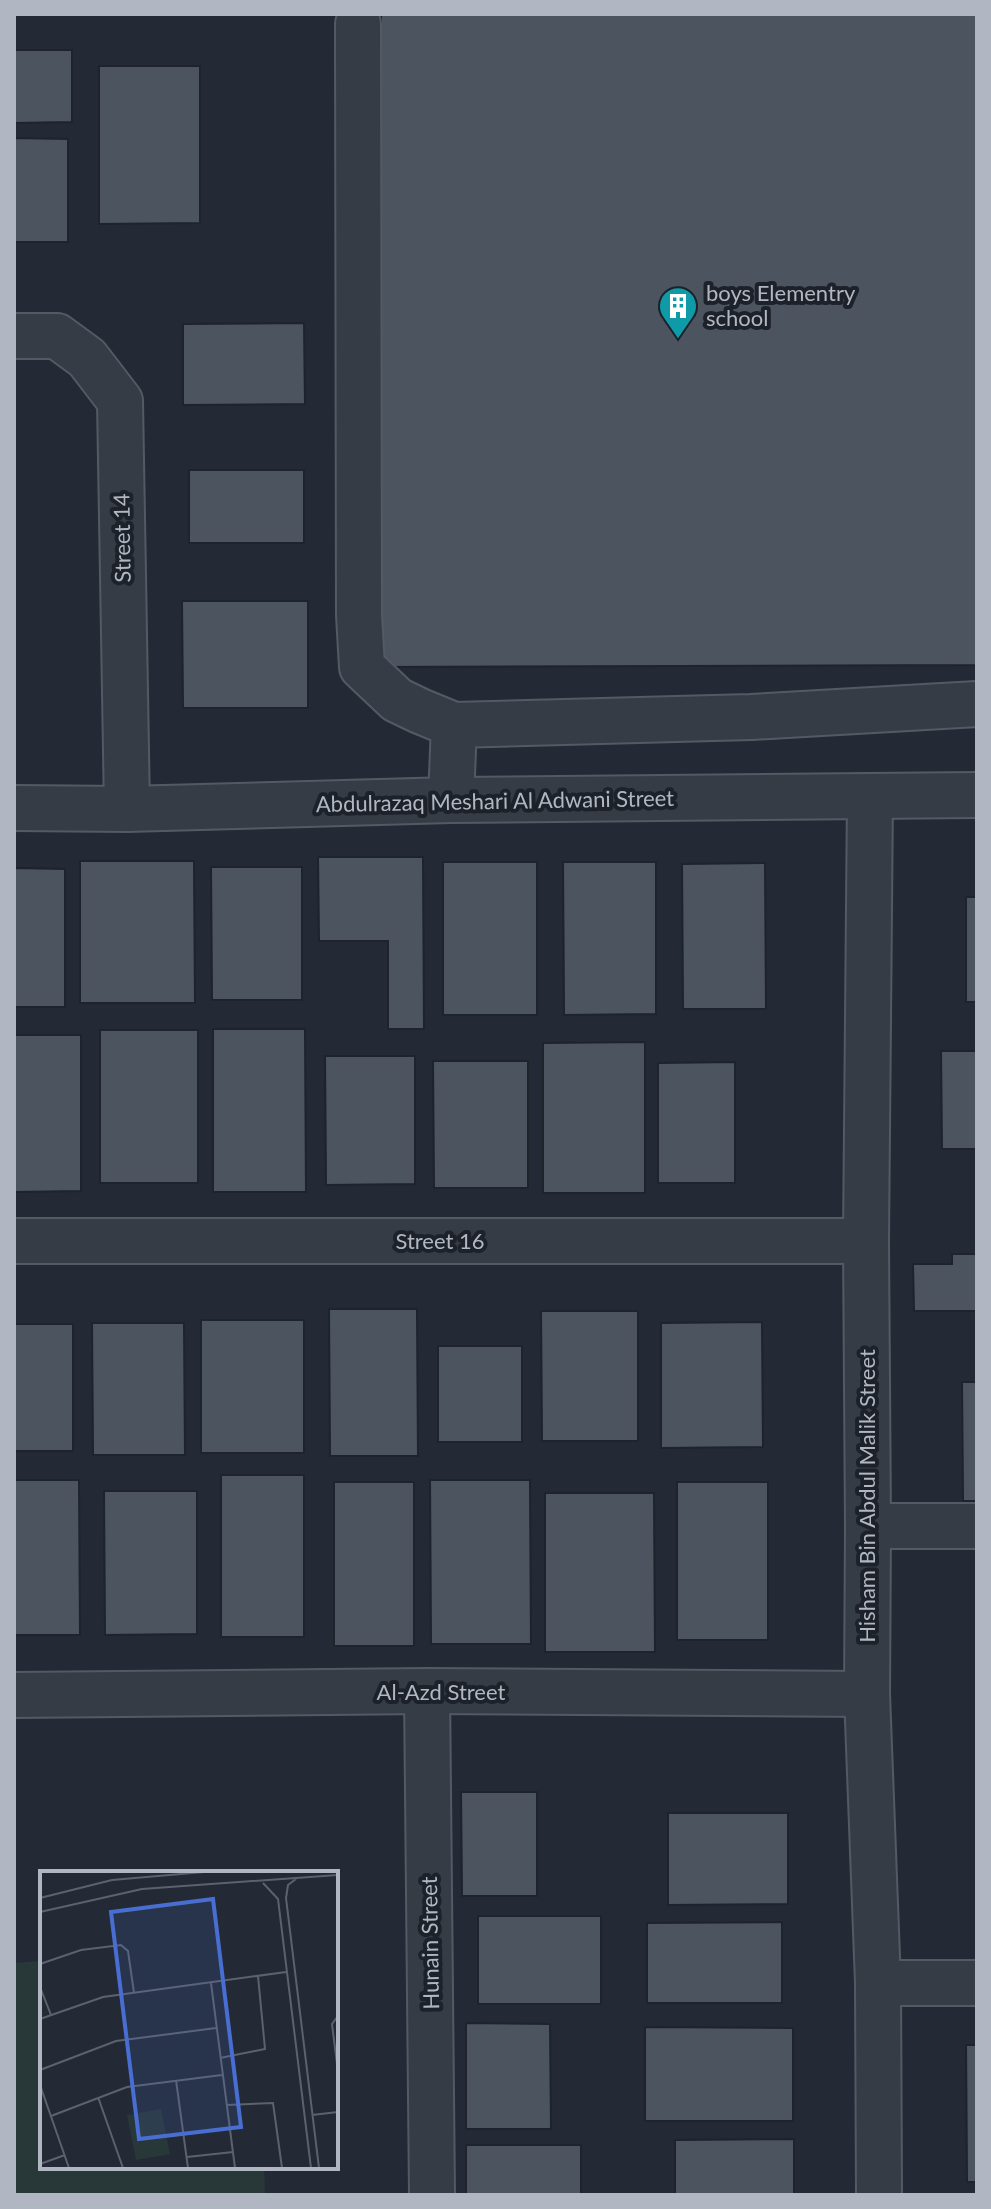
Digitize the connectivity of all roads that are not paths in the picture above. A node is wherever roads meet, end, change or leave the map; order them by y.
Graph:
1 (358, 24) dead end
2 (14, 336) edge
3 (977, 704) edge
4 (454, 725) junction
5 (977, 795) edge
6 (870, 796) junction
7 (451, 800) junction
8 (14, 808) edge
9 (127, 809) junction
10 (14, 1241) edge
11 (866, 1241) junction
12 (868, 1526) junction
13 (977, 1526) edge
14 (427, 1691) junction
15 (867, 1694) junction
16 (14, 1695) edge
17 (878, 1983) junction
18 (977, 1983) edge
19 (432, 2195) edge
20 (879, 2195) edge

1 - 4 street
2 - 9 street, Street 14
3 - 4 street
4 - 7 street
5 - 6 street, Abdulrazaq Meshari Al Adwani Street
6 - 7 street, Abdulrazaq Meshari Al Adwani Street
6 - 11 street, Hisham Bin Abdul Malik Street
7 - 9 street, Abdulrazaq Meshari Al Adwani Street
8 - 9 street, Abdulrazaq Meshari Al Adwani Street
10 - 11 street, Street 16
11 - 12 street, Hisham Bin Abdul Malik Street
12 - 13 street
12 - 15 street, Hisham Bin Abdul Malik Street
14 - 15 street, Al-Azd Street
14 - 16 street, Al-Azd Street
14 - 19 street, Hunain Street
15 - 17 street, Hisham Bin Abdul Malik Street
17 - 18 street
17 - 20 street, Hisham Bin Abdul Malik Street

